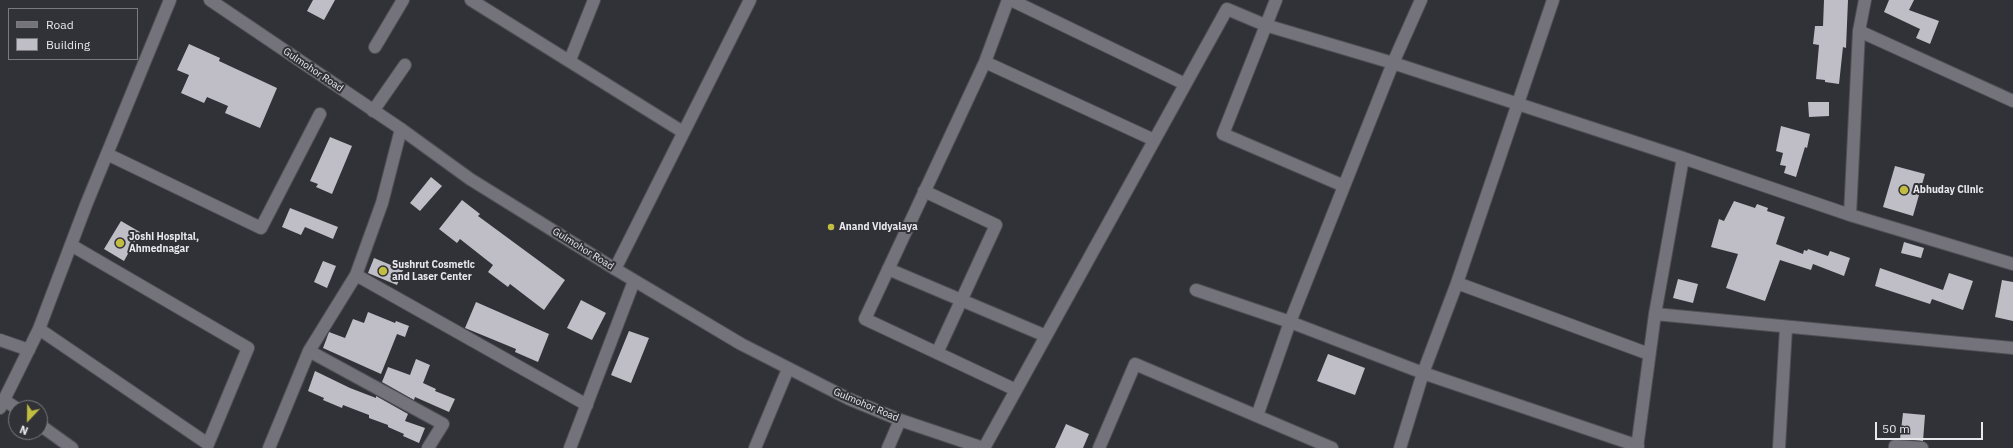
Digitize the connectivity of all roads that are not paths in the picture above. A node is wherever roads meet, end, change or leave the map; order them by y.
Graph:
1 (170, 0) edge
2 (210, 0) edge
3 (403, 0) edge
4 (471, 0) edge
5 (594, 0) edge
6 (750, 0) edge
7 (1008, 0) edge
8 (1012, 0) edge
9 (1276, 0) edge
10 (1421, 0) edge
11 (1553, 0) edge
12 (1865, 0) edge
13 (1265, 24) junction
14 (1860, 31) junction
15 (375, 47) dead end
16 (570, 60) junction
17 (984, 62) junction
18 (1393, 63) junction
19 (404, 65) dead end
20 (1185, 84) junction
21 (2013, 101) edge
22 (1517, 104) junction
23 (373, 111) junction
24 (320, 114) dead end
25 (400, 129) junction
26 (683, 132) junction
27 (1154, 140) junction
28 (107, 154) junction
29 (1683, 158) junction
30 (1344, 186) junction
31 (924, 191) junction
32 (1850, 214) junction
33 (72, 245) junction
34 (2013, 264) edge
35 (615, 269) junction
36 (888, 269) junction
37 (356, 275) junction
38 (634, 281) junction
39 (1457, 283) junction
40 (1196, 290) dead end
41 (961, 300) junction
42 (1655, 314) junction
43 (1290, 322) junction
44 (1786, 328) junction
45 (39, 329) junction
46 (1046, 336) junction
47 (0, 340) edge
48 (2013, 348) edge
49 (29, 350) junction
50 (309, 351) junction
51 (937, 353) junction
52 (1650, 354) junction
53 (788, 369) junction
54 (1423, 373) junction
55 (1016, 390) junction
56 (2, 404) edge
57 (587, 405) junction
58 (1256, 416) junction
59 (900, 420) junction
60 (48, 431) edge
61 (1637, 447) edge
62 (72, 448) edge
63 (269, 448) edge
64 (428, 448) edge
65 (570, 448) edge
66 (755, 448) edge
67 (888, 448) edge
68 (984, 448) edge
69 (1098, 448) edge
70 (1332, 448) edge
71 (1400, 448) edge
72 (1779, 448) edge
73 (1895, 448) edge
74 (1922, 448) edge

1 - 28 street
2 - 23 street, Gulmohor Road
3 - 15 street
4 - 16 street
5 - 16 street
6 - 26 street
7 - 17 street
8 - 20 street
9 - 13 street
10 - 18 street
11 - 22 street
12 - 14 street
13 - 18 street
13 - 20 street
13 - 30 street
14 - 21 street
14 - 32 street
16 - 26 street
17 - 27 street
17 - 31 street
18 - 22 street
18 - 30 street
19 - 23 street
20 - 27 street
22 - 29 street
22 - 39 street
23 - 25 street, Gulmohor Road
24 - 28 street
25 - 35 street, Gulmohor Road
25 - 37 street
26 - 35 street
27 - 46 street
28 - 33 street
29 - 32 street
29 - 42 street
30 - 43 street
31 - 36 street
31 - 41 street
32 - 34 street
33 - 45 street
33 - 45 street
35 - 38 street, Gulmohor Road
36 - 41 street
36 - 51 street
37 - 50 street
37 - 57 street
38 - 53 street, Gulmohor Road
38 - 57 street
39 - 52 street
39 - 54 street
40 - 43 street
41 - 46 street
41 - 51 street
42 - 44 street
42 - 52 street
43 - 54 street
43 - 58 street
44 - 48 street
44 - 72 street
45 - 49 street
46 - 55 street
47 - 49 street
49 - 56 street
50 - 63 street
50 - 64 street
51 - 55 street
52 - 61 street
53 - 59 street, Gulmohor Road
53 - 66 street
54 - 61 street
54 - 71 street
55 - 68 street
57 - 65 street
58 - 69 street
58 - 70 street
59 - 67 street
59 - 68 street, Gulmohor Road
60 - 62 street
73 - 74 street

